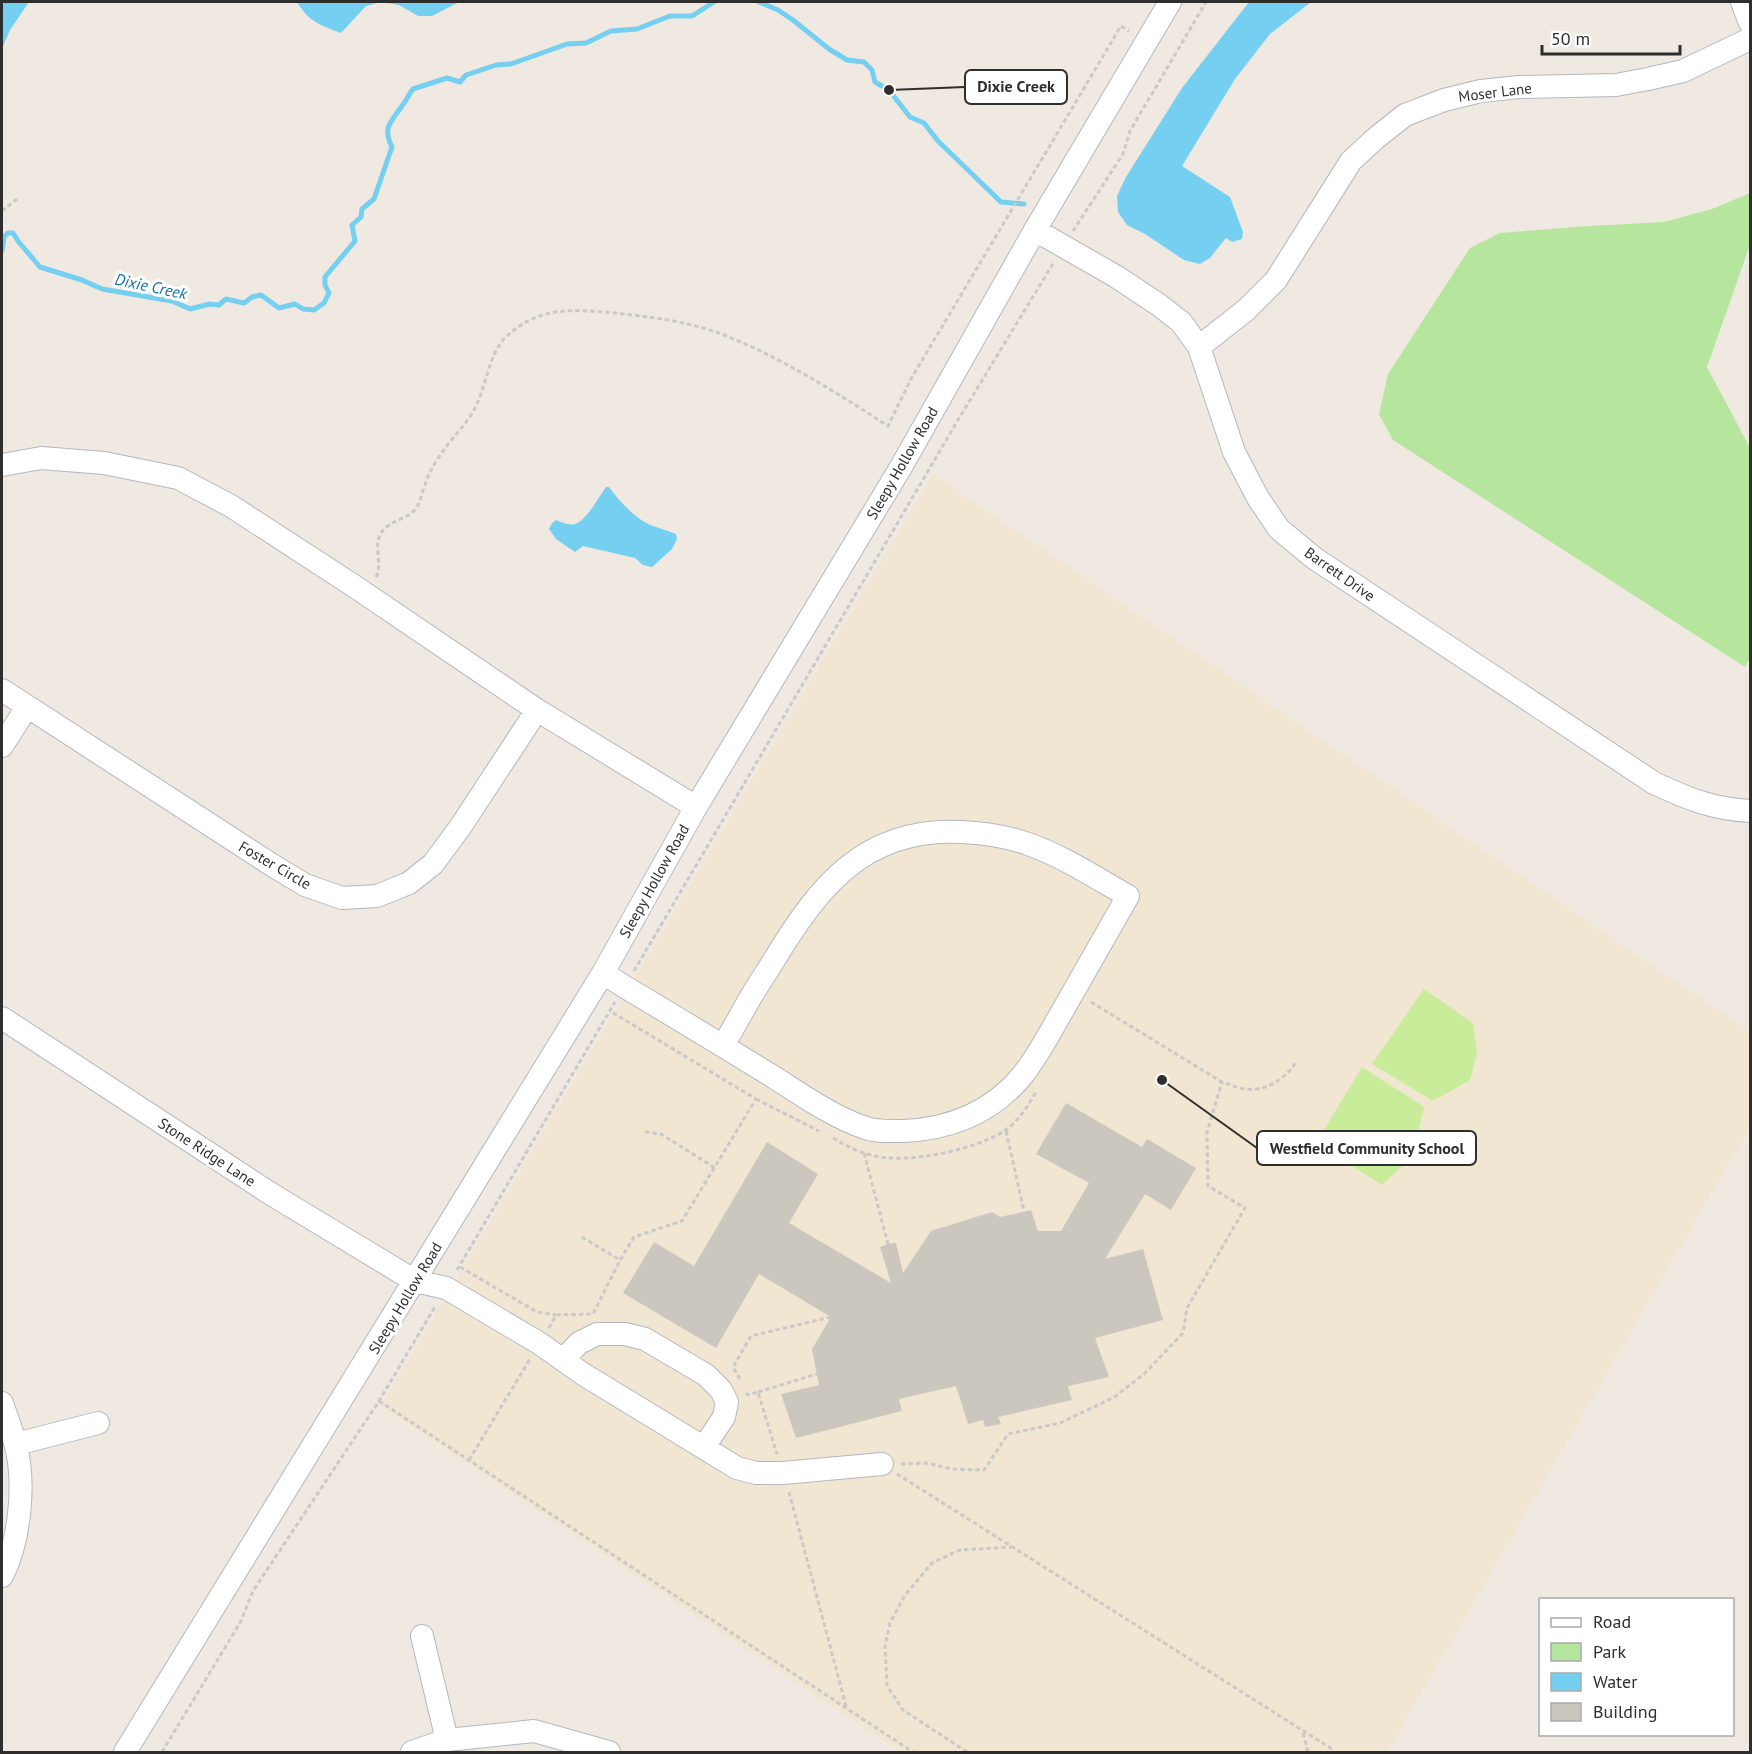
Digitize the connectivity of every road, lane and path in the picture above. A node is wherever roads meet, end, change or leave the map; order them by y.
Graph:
1 (1170, 2) edge
2 (1206, 2) edge
3 (1742, 2) edge
4 (1750, 23) edge
5 (1121, 26) dead end
6 (1750, 39) edge
7 (17, 198) dead end
8 (2, 211) edge
9 (1035, 230) junction
10 (1063, 247) junction
11 (1199, 347) junction
12 (2, 465) edge
13 (366, 594) junction
14 (2, 690) edge
15 (27, 707) junction
16 (537, 710) junction
17 (2, 746) edge
18 (696, 807) junction
19 (1750, 812) edge
20 (603, 973) junction
21 (625, 987) junction
22 (1091, 1002) dead end
23 (609, 1011) junction
24 (2, 1018) edge
25 (723, 1046) junction
26 (1296, 1062) dead end
27 (1222, 1082) junction
28 (1037, 1091) dead end
29 (756, 1099) junction
30 (1006, 1130) junction
31 (645, 1132) dead end
32 (822, 1133) dead end
33 (832, 1138) dead end
34 (864, 1153) junction
35 (715, 1168) junction
36 (1023, 1211) dead end
37 (582, 1237) dead end
38 (888, 1244) dead end
39 (620, 1260) junction
40 (459, 1267) junction
41 (415, 1281) junction
42 (447, 1288) junction
43 (556, 1315) junction
44 (539, 1343) junction
45 (563, 1360) junction
46 (817, 1374) dead end
47 (758, 1392) dead end
48 (379, 1401) junction
49 (2, 1403) edge
50 (98, 1424) dead end
51 (16, 1444) junction
52 (704, 1447) junction
53 (468, 1460) junction
54 (882, 1464) junction
55 (1012, 1547) junction
56 (2, 1576) edge
57 (422, 1636) dead end
58 (1303, 1731) junction
59 (447, 1740) junction
60 (1332, 1749) dead end
61 (125, 1752) edge
62 (162, 1752) edge
63 (412, 1752) edge
64 (609, 1752) edge
65 (913, 1752) edge
66 (967, 1752) edge
67 (1308, 1752) edge

1 - 9 street, Sleepy Hollow Road
2 - 10 path
3 - 4 street
5 - 13 path
6 - 11 street, Moser Lane
7 - 8 path
9 - 10 street, Barrett Drive
9 - 18 street, Sleepy Hollow Road
10 - 11 street, Barrett Drive
10 - 21 path
11 - 19 street, Barrett Drive
12 - 13 street
13 - 16 street
14 - 15 street, Foster Circle
15 - 16 street, Foster Circle
15 - 17 street
16 - 18 street
18 - 20 street, Sleepy Hollow Road
20 - 21 street
20 - 41 street, Sleepy Hollow Road
21 - 23 path
21 - 25 street
22 - 27 path
23 - 29 path
23 - 40 path
24 - 41 street, Stone Ridge Lane
25 - 25 street
26 - 27 path
27 - 54 path
28 - 30 path
29 - 32 path
29 - 35 path
30 - 34 path
30 - 36 path
31 - 35 path
33 - 34 path
34 - 38 path
35 - 39 path
37 - 39 path
39 - 43 path
40 - 42 path
40 - 43 path
41 - 42 street, Stone Ridge Lane
41 - 61 street, Sleepy Hollow Road
42 - 44 street, Stone Ridge Lane
42 - 48 path
43 - 44 path
44 - 45 street, Stone Ridge Lane
44 - 53 path
45 - 52 street, Stone Ridge Lane
45 - 52 street
46 - 47 path
48 - 53 path
48 - 62 path
49 - 51 street
50 - 51 street
51 - 56 street
52 - 54 street, Stone Ridge Lane
53 - 65 path
54 - 55 path
55 - 58 path
55 - 66 path
57 - 59 street
58 - 60 path
58 - 67 path
59 - 63 street
59 - 64 street

